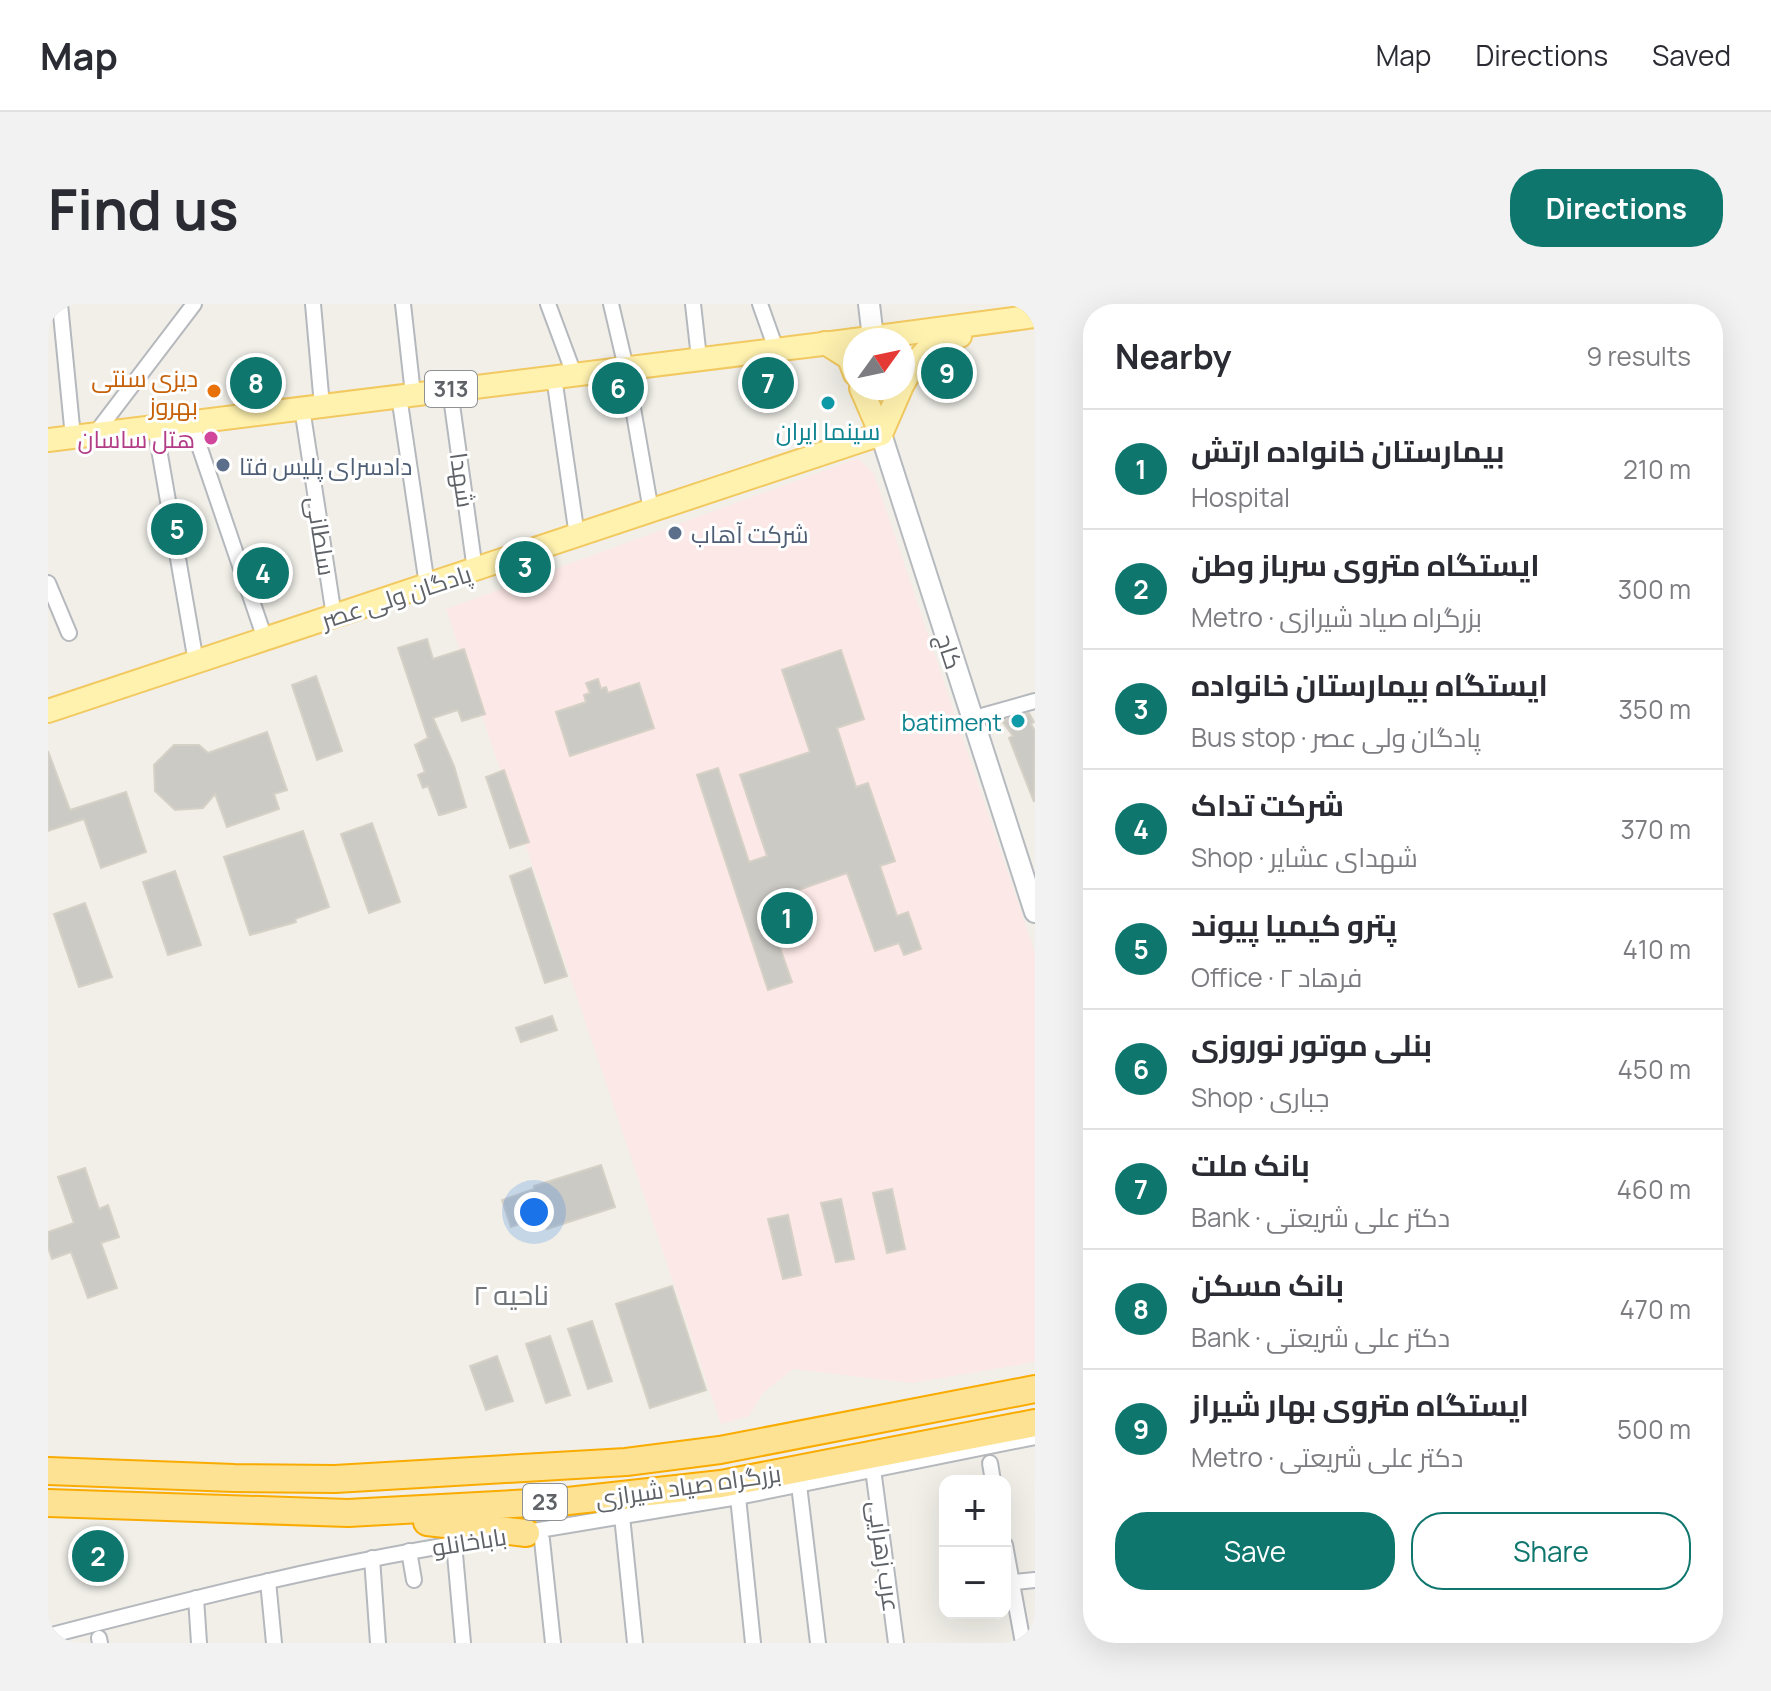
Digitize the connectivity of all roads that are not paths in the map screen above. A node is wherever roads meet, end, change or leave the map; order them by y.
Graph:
1 (60, 304) edge
2 (194, 304) edge
3 (313, 304) edge
4 (403, 304) edge
5 (548, 304) edge
6 (611, 304) edge
7 (693, 304) edge
8 (760, 304) edge
9 (869, 304) edge
10 (1035, 316) edge
11 (866, 328) edge
12 (1035, 328) edge
13 (915, 333) edge
14 (843, 342) edge
15 (825, 343) junction
16 (776, 349) junction
17 (843, 354) edge
18 (699, 358) junction
19 (915, 366) edge
20 (626, 368) junction
21 (564, 375) junction
22 (450, 390) junction
23 (406, 395) junction
24 (866, 400) edge
25 (878, 400) edge
26 (896, 400) edge
27 (312, 407) junction
28 (191, 422) junction
29 (155, 426) junction
30 (881, 434) junction
31 (84, 435) junction
32 (48, 440) edge
33 (651, 511) junction
34 (577, 536) junction
35 (475, 570) junction
36 (48, 583) edge
37 (427, 585) junction
38 (334, 616) junction
39 (69, 633) dead end
40 (265, 639) junction
41 (196, 662) junction
42 (1035, 701) edge
43 (48, 711) edge
44 (971, 719) junction
45 (1035, 912) edge
46 (1035, 1389) edge
47 (1035, 1423) edge
48 (1035, 1437) edge
49 (990, 1463) dead end
50 (873, 1469) junction
51 (48, 1471) edge
52 (992, 1475) edge
53 (799, 1485) junction
54 (738, 1497) junction
55 (48, 1503) edge
56 (348, 1513) junction
57 (622, 1516) junction
58 (534, 1536) junction
59 (454, 1543) junction
60 (409, 1551) junction
61 (372, 1558) junction
62 (414, 1580) dead end
63 (1035, 1580) edge
64 (268, 1581) junction
65 (1011, 1583) edge
66 (1011, 1595) edge
67 (196, 1598) junction
68 (48, 1636) edge
69 (199, 1643) edge
70 (274, 1643) edge
71 (378, 1643) edge
72 (463, 1643) edge
73 (553, 1643) edge
74 (635, 1643) edge
75 (753, 1643) edge
76 (818, 1643) edge
77 (896, 1643) edge
78 (1023, 1643) edge

1 - 31 street
2 - 31 street
3 - 27 street, سلطانی
4 - 23 street
5 - 21 street
6 - 20 street
7 - 18 street
8 - 16 street
9 - 11 main road
10 - 13 main road, 313
12 - 19 main road
14 - 15 main road, 313
15 - 16 main road, 313
15 - 17 main road
16 - 18 main road, 313
18 - 20 main road, 313
20 - 21 main road, 313
20 - 33 street
21 - 22 main road, 313
21 - 34 street
22 - 23 main road, 313
22 - 35 street, شهدا
23 - 27 main road, 313
23 - 37 street
24 - 30 main road
25 - 30 main road, کاج
26 - 30 main road
27 - 28 main road, 313
27 - 38 street, سلطانی
28 - 29 main road, 313
28 - 40 street
29 - 31 main road, 313
29 - 41 street
30 - 33 main road, پادگان ولی عصر
30 - 44 main road, کاج
31 - 32 main road, 313
33 - 34 main road, پادگان ولی عصر
34 - 35 main road, پادگان ولی عصر
35 - 37 main road, پادگان ولی عصر
36 - 39 street
37 - 38 main road, پادگان ولی عصر
38 - 40 main road, پادگان ولی عصر
40 - 41 main road, پادگان ولی عصر
41 - 43 main road, پادگان ولی عصر
42 - 44 street
44 - 45 main road, کاج
46 - 51 highway, بزرگراه صیاد شیرازی / 23
47 - 56 highway, بزرگراه صیاد شیرازی / 23
48 - 50 street, باباخانلو
49 - 52 street
50 - 53 street, باباخانلو
50 - 77 street, عرب زهرایی
53 - 54 street, باباخانلو
53 - 76 street
54 - 57 street, باباخانلو
54 - 75 street
55 - 56 highway, بزرگراه صیاد شیرازی / 23
56 - 58 highway
57 - 58 street, باباخانلو
57 - 74 street
58 - 59 street, باباخانلو
58 - 73 street
59 - 60 street, باباخانلو
59 - 72 street
60 - 61 street, باباخانلو
60 - 62 street
61 - 64 street, باباخانلو
61 - 71 street
63 - 65 street
64 - 67 street, باباخانلو
64 - 70 street
66 - 78 street
67 - 68 street, باباخانلو
67 - 69 street

